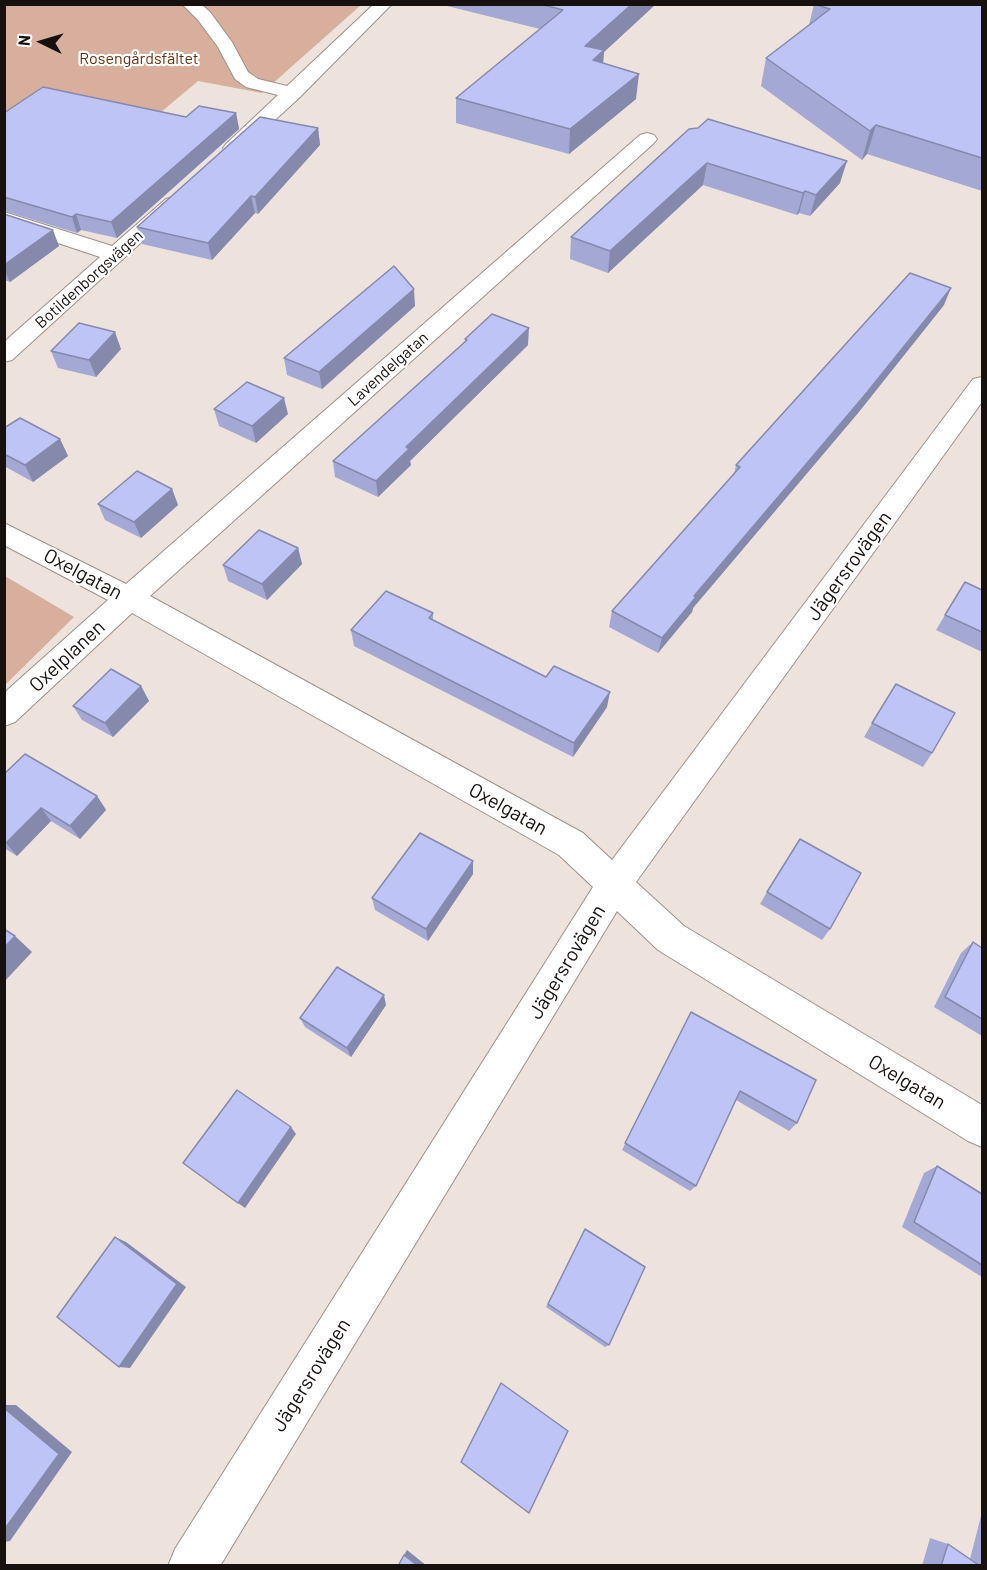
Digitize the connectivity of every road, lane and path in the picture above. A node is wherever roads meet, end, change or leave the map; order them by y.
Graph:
1 (189, 4) edge
2 (384, 4) edge
3 (293, 93) junction
4 (647, 139) dead end
5 (215, 165) edge
6 (188, 188) edge
7 (4, 218) edge
8 (116, 255) junction
9 (4, 355) edge
10 (982, 385) edge
11 (4, 533) edge
12 (129, 598) junction
13 (4, 713) edge
14 (613, 886) junction
15 (982, 1127) edge
16 (192, 1566) edge

1 - 3 street
2 - 3 street
3 - 5 street
4 - 12 street, Lavendelgatan
6 - 8 street, Botildenborgsvägen
7 - 8 street
8 - 9 street, Botildenborgsvägen
10 - 14 street, Jägersrovägen
11 - 12 street, Oxelgatan
12 - 13 street, Oxelplanen
12 - 14 street, Oxelgatan
14 - 15 street, Oxelgatan
14 - 16 street, Jägersrovägen

